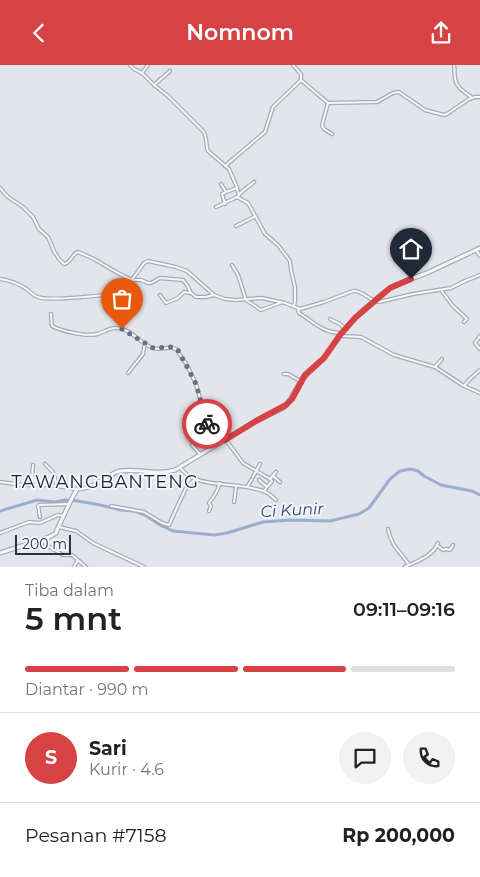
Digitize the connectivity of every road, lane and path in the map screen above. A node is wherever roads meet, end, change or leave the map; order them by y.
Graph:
1 (130, 65) edge
2 (148, 65) edge
3 (293, 65) edge
4 (454, 65) edge
5 (170, 71) dead end
6 (142, 73) junction
7 (301, 80) junction
8 (154, 85) junction
9 (471, 97) junction
10 (480, 97) edge
11 (328, 103) junction
12 (332, 134) dead end
13 (225, 165) junction
14 (254, 182) dead end
15 (221, 184) dead end
16 (0, 188) edge
17 (237, 188) junction
18 (226, 192) junction
19 (238, 196) junction
20 (225, 204) junction
21 (216, 207) dead end
22 (256, 216) junction
23 (236, 226) dead end
24 (478, 249) edge
25 (480, 256) edge
26 (232, 265) dead end
27 (480, 275) edge
28 (0, 279) edge
29 (130, 279) junction
30 (440, 290) junction
31 (191, 293) junction
32 (160, 295) dead end
33 (214, 295) junction
34 (246, 300) junction
35 (375, 300) junction
36 (283, 302) junction
37 (294, 306) junction
38 (298, 308) junction
39 (51, 314) dead end
40 (330, 319) dead end
41 (464, 323) dead end
42 (345, 329) junction
43 (340, 334) junction
44 (480, 336) edge
45 (146, 343) junction
46 (480, 349) edge
47 (442, 359) dead end
48 (435, 367) junction
49 (480, 371) edge
50 (128, 373) dead end
51 (284, 374) dead end
52 (301, 382) junction
53 (464, 386) junction
54 (480, 393) edge
55 (226, 440) junction
56 (192, 445) dead end
57 (201, 455) junction
58 (45, 464) dead end
59 (260, 464) dead end
60 (33, 465) dead end
61 (180, 468) junction
62 (256, 471) junction
63 (276, 472) dead end
64 (273, 476) junction
65 (195, 479) junction
66 (270, 479) junction
67 (259, 480) dead end
68 (0, 482) edge
69 (280, 482) dead end
70 (220, 483) junction
71 (37, 484) junction
72 (236, 486) junction
73 (57, 487) junction
74 (247, 487) junction
75 (266, 487) junction
76 (77, 489) junction
77 (264, 491) junction
78 (276, 500) dead end
79 (234, 502) dead end
80 (69, 503) junction
81 (111, 506) dead end
82 (209, 511) dead end
83 (65, 516) junction
84 (40, 517) dead end
85 (59, 527) junction
86 (388, 529) dead end
87 (0, 533) edge
88 (43, 539) junction
89 (453, 545) dead end
90 (0, 553) edge
91 (78, 559) junction
92 (409, 565) junction
93 (74, 567) edge
94 (86, 567) edge
95 (144, 567) edge
96 (405, 567) edge

1 - 6 street
2 - 6 street
3 - 7 street
4 - 9 street
5 - 8 street
6 - 8 street
7 - 11 street
7 - 13 street
8 - 13 street
9 - 10 street
9 - 11 street
11 - 12 street
13 - 17 street
14 - 19 street
15 - 18 street
16 - 29 street
17 - 18 street
17 - 19 street
18 - 20 street
19 - 20 street
19 - 22 street
20 - 21 street
22 - 23 street
22 - 37 street
24 - 25 street
24 - 35 street
26 - 34 street
27 - 30 street
28 - 29 street
29 - 31 street
29 - 33 street
30 - 35 street
30 - 41 street
31 - 32 street
31 - 33 street
33 - 34 street
34 - 36 street
34 - 36 street
35 - 38 street
35 - 42 street
36 - 37 street
37 - 38 street
38 - 43 street
39 - 45 street
40 - 42 street
42 - 43 street
43 - 48 street
43 - 52 street
44 - 46 street
45 - 50 street
45 - 55 street
47 - 48 street
48 - 53 street
49 - 53 street
51 - 52 street
52 - 55 street
53 - 54 street
55 - 57 street
55 - 62 street
56 - 57 street
57 - 61 street
58 - 73 street
59 - 62 street
60 - 71 street
61 - 65 street
61 - 76 street
62 - 66 street
62 - 74 street
63 - 64 street
64 - 66 street
64 - 69 street
65 - 70 street
65 - 81 street
66 - 75 street
67 - 75 street
68 - 71 street
70 - 72 street
70 - 82 street
71 - 73 street
72 - 74 street
72 - 79 street
73 - 76 street
74 - 77 street
75 - 77 street
76 - 80 street
77 - 78 street
80 - 83 street
80 - 84 street
83 - 85 street
83 - 87 street
85 - 88 street
85 - 95 street
86 - 92 street
88 - 90 street
88 - 91 street
89 - 92 street
91 - 93 street
91 - 94 street
92 - 96 street

